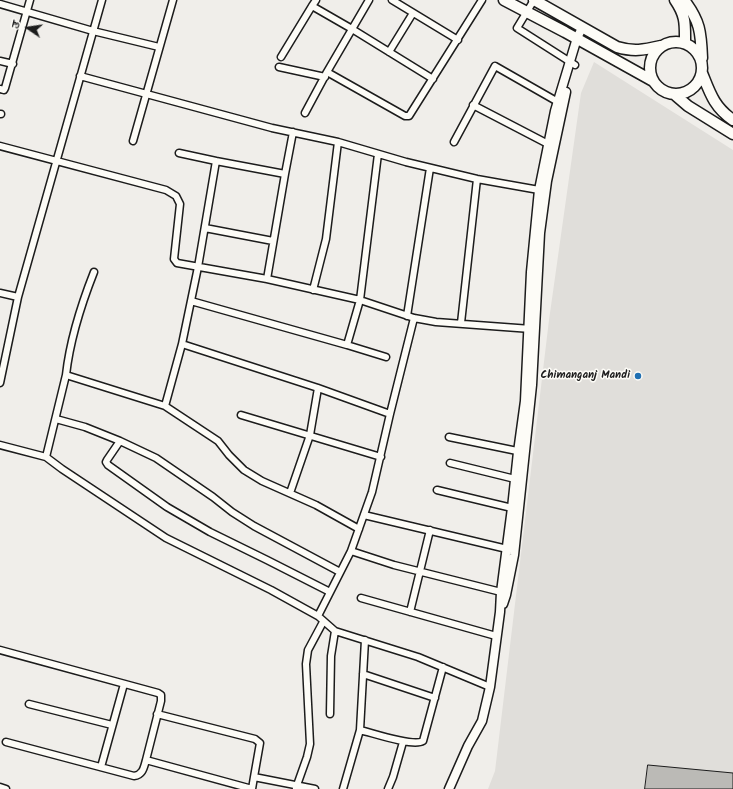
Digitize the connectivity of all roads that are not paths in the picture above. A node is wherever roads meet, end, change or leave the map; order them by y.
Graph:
1 (30, 0) edge
2 (102, 0) edge
3 (173, 0) edge
4 (316, 0) edge
5 (370, 0) edge
6 (392, 0) edge
7 (482, 0) edge
8 (504, 0) edge
9 (534, 0) edge
10 (676, 0) edge
11 (684, 0) edge
12 (0, 4) edge
13 (312, 6) junction
14 (28, 12) junction
15 (526, 12) junction
16 (413, 13) junction
17 (352, 29) junction
18 (584, 29) junction
19 (93, 31) junction
20 (458, 40) junction
21 (579, 40) junction
22 (685, 42) junction
23 (661, 46) junction
24 (159, 47) junction
25 (389, 52) junction
26 (281, 57) dead end
27 (702, 60) junction
28 (0, 61) edge
29 (572, 63) junction
30 (13, 64) junction
31 (280, 67) dead end
32 (702, 73) junction
33 (326, 74) junction
34 (80, 76) junction
35 (433, 79) junction
36 (654, 81) junction
37 (0, 89) edge
38 (146, 94) junction
39 (674, 94) junction
40 (558, 102) junction
41 (473, 105) junction
42 (305, 113) dead end
43 (733, 120) edge
44 (294, 132) junction
45 (733, 134) edge
46 (133, 141) dead end
47 (338, 142) junction
48 (454, 142) dead end
49 (548, 144) junction
50 (0, 146) edge
51 (179, 153) dead end
52 (378, 154) junction
53 (216, 161) junction
54 (56, 162) junction
55 (430, 168) junction
56 (285, 174) junction
57 (477, 179) junction
58 (538, 190) junction
59 (205, 228) junction
60 (273, 241) junction
61 (198, 267) junction
62 (94, 272) dead end
63 (267, 279) junction
64 (313, 290) junction
65 (0, 293) edge
66 (18, 297) junction
67 (360, 300) junction
68 (191, 301) junction
69 (407, 316) junction
70 (414, 318) junction
71 (461, 324) junction
72 (531, 329) junction
73 (182, 344) junction
74 (347, 345) junction
75 (386, 357) dead end
76 (66, 375) junction
77 (0, 382) edge
78 (318, 388) junction
79 (165, 406) junction
80 (390, 414) junction
81 (241, 415) dead end
82 (56, 419) junction
83 (310, 435) junction
84 (449, 437) dead end
85 (120, 440) junction
86 (0, 445) edge
87 (522, 452) junction
88 (46, 457) junction
89 (381, 457) junction
90 (450, 463) dead end
91 (515, 479) junction
92 (437, 490) dead end
93 (290, 494) junction
94 (512, 508) junction
95 (364, 515) junction
96 (359, 529) junction
97 (430, 530) junction
98 (507, 549) junction
99 (352, 551) junction
100 (340, 572) junction
101 (420, 572) junction
102 (330, 592) junction
103 (501, 592) junction
104 (361, 598) dead end
105 (410, 612) junction
106 (500, 612) junction
107 (318, 616) junction
108 (323, 622) junction
109 (335, 631) junction
110 (496, 636) junction
111 (365, 640) junction
112 (0, 650) edge
113 (442, 667) junction
114 (363, 674) junction
115 (124, 684) junction
116 (490, 687) junction
117 (435, 698) junction
118 (28, 704) dead end
119 (158, 714) junction
120 (330, 714) dead end
121 (112, 725) junction
122 (360, 730) junction
123 (6, 742) dead end
124 (403, 742) junction
125 (146, 760) junction
126 (101, 767) junction
127 (254, 777) junction
128 (296, 787) edge
129 (315, 789) edge
130 (343, 789) edge
131 (388, 789) edge
132 (449, 789) edge

1 - 14 street
2 - 19 street
3 - 24 street
4 - 13 street
5 - 17 street
6 - 16 street
7 - 20 street
8 - 15 main road
9 - 15 street
9 - 18 main road
10 - 22 main road
11 - 27 main road
12 - 14 street
13 - 17 street
13 - 26 street
14 - 19 street
14 - 30 street
15 - 21 main road
15 - 29 street
16 - 20 street
16 - 25 street
17 - 25 street
17 - 33 street
18 - 21 street
18 - 23 main road
19 - 24 street
19 - 34 street
20 - 35 street
21 - 29 street
21 - 36 main road
22 - 23 main road
22 - 27 main road
23 - 36 main road
24 - 38 street
25 - 35 street
27 - 32 main road
28 - 30 street
29 - 40 street
29 - 72 street
30 - 37 street
31 - 33 street
32 - 39 main road
32 - 43 main road
33 - 35 street
33 - 42 street
34 - 38 street
34 - 54 street
36 - 39 main road
38 - 44 street
38 - 46 street
39 - 45 main road
40 - 41 street
40 - 49 street
41 - 48 street
41 - 49 street
44 - 47 street
44 - 56 street
47 - 52 street
47 - 64 street
49 - 58 street
50 - 54 street
51 - 53 street
52 - 55 street
52 - 67 street
53 - 56 street
53 - 59 street
54 - 61 street
54 - 66 street
55 - 57 street
55 - 69 street
56 - 60 street
57 - 58 street
57 - 71 street
58 - 72 street
59 - 60 street
59 - 61 street
60 - 63 street
61 - 63 street
61 - 68 street
62 - 76 street
63 - 64 street
64 - 67 street
65 - 66 street
66 - 77 street
67 - 69 street
67 - 74 street
68 - 73 street
68 - 74 street
69 - 70 street
70 - 71 street
70 - 80 street
71 - 72 street
72 - 87 street
73 - 78 street
73 - 79 street
74 - 75 street
76 - 79 street
76 - 82 street
78 - 80 street
78 - 83 street
79 - 93 street
80 - 89 street
81 - 83 street
82 - 85 street
82 - 88 street
83 - 89 street
83 - 93 street
84 - 87 street
85 - 100 street
85 - 102 street
86 - 88 street
87 - 91 street
87 - 106 street
88 - 107 street
89 - 95 street
90 - 91 street
91 - 94 street
92 - 94 street
93 - 96 street
94 - 98 street
95 - 96 street
95 - 97 street
96 - 99 street
97 - 98 street
97 - 101 street
98 - 103 street
99 - 100 street
99 - 101 street
100 - 102 street
101 - 103 street
101 - 105 street
102 - 107 street
103 - 106 street
104 - 105 street
105 - 110 street
106 - 110 street
107 - 108 street
108 - 109 street
108 - 128 street
109 - 111 street
109 - 120 street
110 - 116 street
111 - 113 street
111 - 114 street
112 - 115 street
113 - 116 street
113 - 117 street
114 - 117 street
114 - 122 street
115 - 119 street
115 - 121 street
116 - 132 street
117 - 124 street
118 - 121 street
119 - 125 street
119 - 127 street
121 - 126 street
122 - 124 street
122 - 130 street
123 - 126 street
124 - 131 street
125 - 126 street
125 - 127 street
127 - 128 street
128 - 129 street

